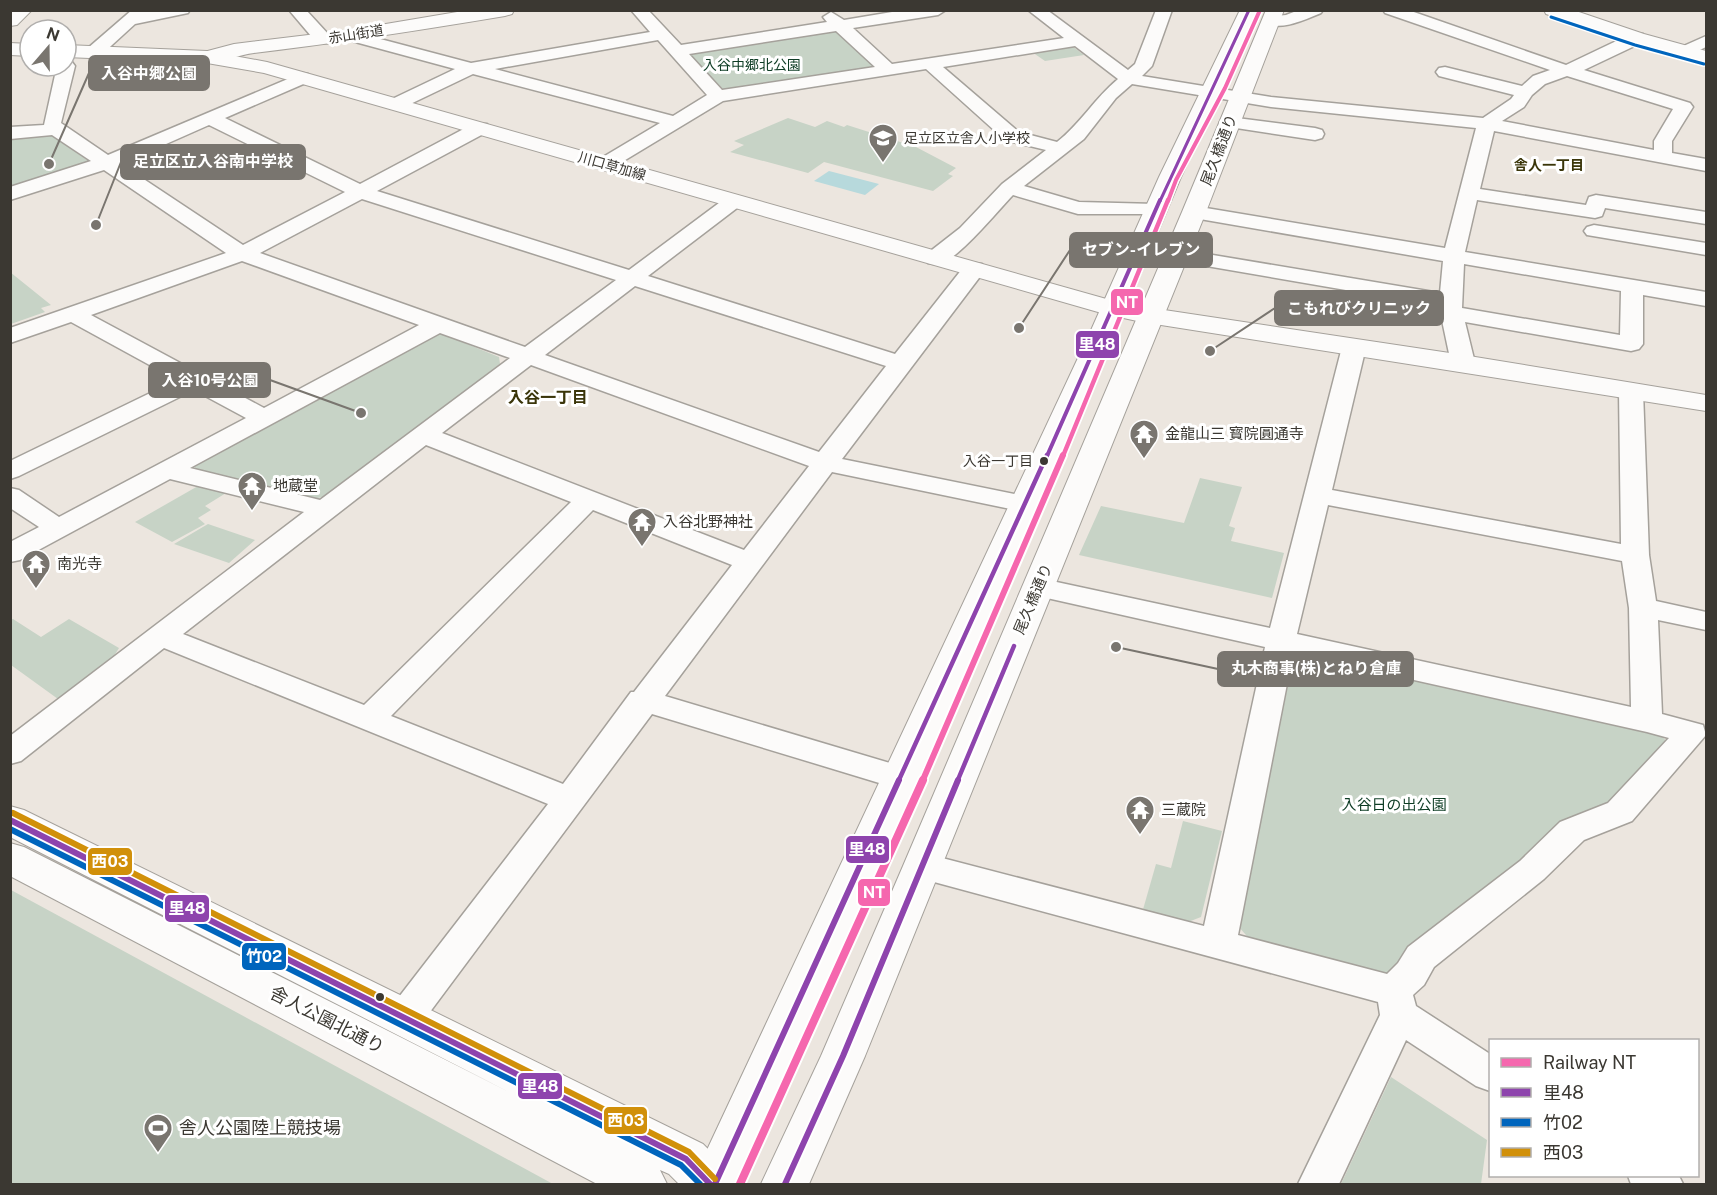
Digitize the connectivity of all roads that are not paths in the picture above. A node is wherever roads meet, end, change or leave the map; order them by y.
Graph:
1 (23, 10) edge
2 (182, 10) edge
3 (297, 10) edge
4 (639, 10) edge
5 (824, 10) edge
6 (938, 10) edge
7 (1036, 10) edge
8 (1164, 10) edge
9 (1315, 10) edge
10 (1391, 10) edge
11 (1552, 10) edge
12 (500, 11) edge
13 (1265, 14) edge
14 (137, 15) edge
15 (10, 21) edge
16 (841, 26) junction
17 (661, 35) junction
18 (350, 36) junction
19 (1637, 38) junction
20 (323, 39) junction
21 (1707, 41) edge
22 (1078, 42) junction
23 (676, 51) junction
24 (94, 52) junction
25 (1685, 52) junction
26 (78, 56) edge
27 (207, 57) junction
28 (1707, 57) edge
29 (931, 65) junction
30 (471, 68) junction
31 (1565, 70) junction
32 (889, 71) junction
33 (1446, 72) dead end
34 (63, 78) edge
35 (302, 78) junction
36 (1130, 78) junction
37 (1525, 92) junction
38 (718, 96) junction
39 (396, 104) junction
40 (1226, 104) junction
41 (210, 118) junction
42 (676, 122) junction
43 (1486, 124) junction
44 (480, 128) junction
45 (56, 129) junction
46 (10, 133) edge
47 (1315, 134) dead end
48 (1059, 148) junction
49 (1663, 157) junction
50 (106, 163) junction
51 (605, 164) junction
52 (1707, 165) edge
53 (1009, 188) junction
54 (361, 192) junction
55 (1470, 193) junction
56 (10, 194) edge
57 (734, 201) junction
58 (1156, 210) junction
59 (1194, 212) junction
60 (1707, 218) edge
61 (1594, 231) dead end
62 (1707, 249) edge
63 (242, 254) junction
64 (1454, 255) junction
65 (1189, 257) dead end
66 (936, 258) junction
67 (974, 269) junction
68 (631, 278) junction
69 (1632, 286) junction
70 (1707, 299) edge
71 (1451, 307) junction
72 (1114, 309) junction
73 (73, 314) junction
74 (1151, 316) junction
75 (437, 325) junction
76 (10, 336) edge
77 (1354, 347) junction
78 (526, 357) junction
79 (900, 363) junction
80 (1463, 363) junction
81 (195, 380) junction
82 (1631, 391) junction
83 (1707, 403) edge
84 (263, 417) junction
85 (424, 435) junction
86 (825, 463) junction
87 (166, 470) junction
88 (10, 471) edge
89 (1317, 495) junction
90 (10, 496) edge
91 (590, 498) junction
92 (1025, 504) junction
93 (325, 508) junction
94 (58, 528) junction
95 (10, 554) edge
96 (1635, 555) junction
97 (748, 561) junction
98 (1038, 586) junction
99 (1643, 608) junction
100 (1707, 621) edge
101 (161, 636) junction
102 (1281, 641) junction
103 (642, 700) junction
104 (369, 719) junction
105 (1647, 721) junction
106 (10, 753) edge
107 (899, 777) junction
108 (568, 799) junction
109 (10, 820) edge
110 (10, 858) edge
111 (923, 866) junction
112 (1218, 945) junction
113 (1396, 1003) junction
114 (405, 1017) junction
115 (1489, 1073) edge
116 (643, 1185) edge
117 (710, 1185) edge
118 (715, 1185) edge
119 (785, 1185) edge
120 (1318, 1185) edge

1 - 15 main road
2 - 14 street
3 - 20 street
4 - 17 street
5 - 16 street
6 - 16 street
7 - 22 street
8 - 36 street
9 - 13 street
10 - 31 street
11 - 19 main road
12 - 18 main road, 赤山街道
13 - 40 main road, 尾久橋通り
14 - 24 street
16 - 23 street
16 - 32 street
17 - 23 street
17 - 30 street
18 - 20 main road, 赤山街道
18 - 30 street
19 - 25 main road
19 - 31 street
20 - 27 main road, 赤山街道
21 - 25 street
22 - 29 street
22 - 36 street
23 - 38 street
24 - 26 main road, 川口草加線
24 - 27 main road, 川口草加線
25 - 28 main road
27 - 35 main road, 川口草加線
29 - 32 street
29 - 48 street
30 - 39 street
30 - 42 street
31 - 37 street
31 - 49 street
32 - 38 street
33 - 37 street
34 - 45 street
35 - 39 main road, 川口草加線
35 - 41 street
36 - 40 street
36 - 48 street
37 - 43 street
38 - 42 street
39 - 44 main road, 川口草加線
40 - 43 street
40 - 47 street
40 - 58 main road, 尾久橋通り
40 - 59 main road, 尾久橋通り
41 - 50 street
41 - 54 street
42 - 51 street
43 - 49 street
43 - 55 street
44 - 51 main road, 川口草加線
44 - 54 street
45 - 46 street
45 - 50 street
48 - 53 street
49 - 52 street
50 - 56 street
50 - 63 street
51 - 57 main road, 川口草加線
53 - 58 street
53 - 66 street
54 - 63 street
54 - 68 street
55 - 60 street
55 - 64 street
57 - 66 main road, 川口草加線
57 - 68 street
58 - 72 main road, 尾久橋通り
59 - 64 street
59 - 74 main road, 尾久橋通り
61 - 62 street
63 - 73 street
63 - 75 street
64 - 69 street
64 - 71 street
65 - 71 street
66 - 67 main road, 川口草加線
67 - 72 main road, 川口草加線
67 - 79 street
68 - 78 street
68 - 79 street
69 - 70 street
69 - 71 street
71 - 80 street
72 - 74 main road, 川口草加線
72 - 92 main road, 尾久橋通り
73 - 76 street
73 - 81 street
74 - 77 main road, 川口草加線
74 - 98 main road, 尾久橋通り
75 - 78 street
75 - 84 street
77 - 80 main road, 川口草加線
77 - 89 street
78 - 85 street
78 - 86 street
79 - 86 street
80 - 82 main road, 川口草加線
81 - 84 street
81 - 88 street
82 - 83 main road, 川口草加線
82 - 96 street
84 - 87 street
85 - 91 street
85 - 93 street
86 - 92 street
86 - 97 street
87 - 93 street
87 - 94 street
89 - 96 street
89 - 102 street
90 - 94 street
91 - 97 street
91 - 104 street
92 - 107 main road, 尾久橋通り
93 - 101 street
94 - 95 street
96 - 99 street
97 - 103 street
98 - 102 street
98 - 111 main road, 尾久橋通り
99 - 100 street
99 - 105 street
101 - 104 street
101 - 106 street
102 - 105 street
102 - 112 street
103 - 107 street
103 - 108 street
104 - 108 street
105 - 113 street
107 - 118 main road, 尾久橋通り
108 - 114 street
109 - 114 main road
110 - 116 main road, 舎人公園北通り
111 - 112 street
111 - 119 main road, 尾久橋通り
112 - 113 street
113 - 115 street
113 - 120 street
114 - 117 main road

